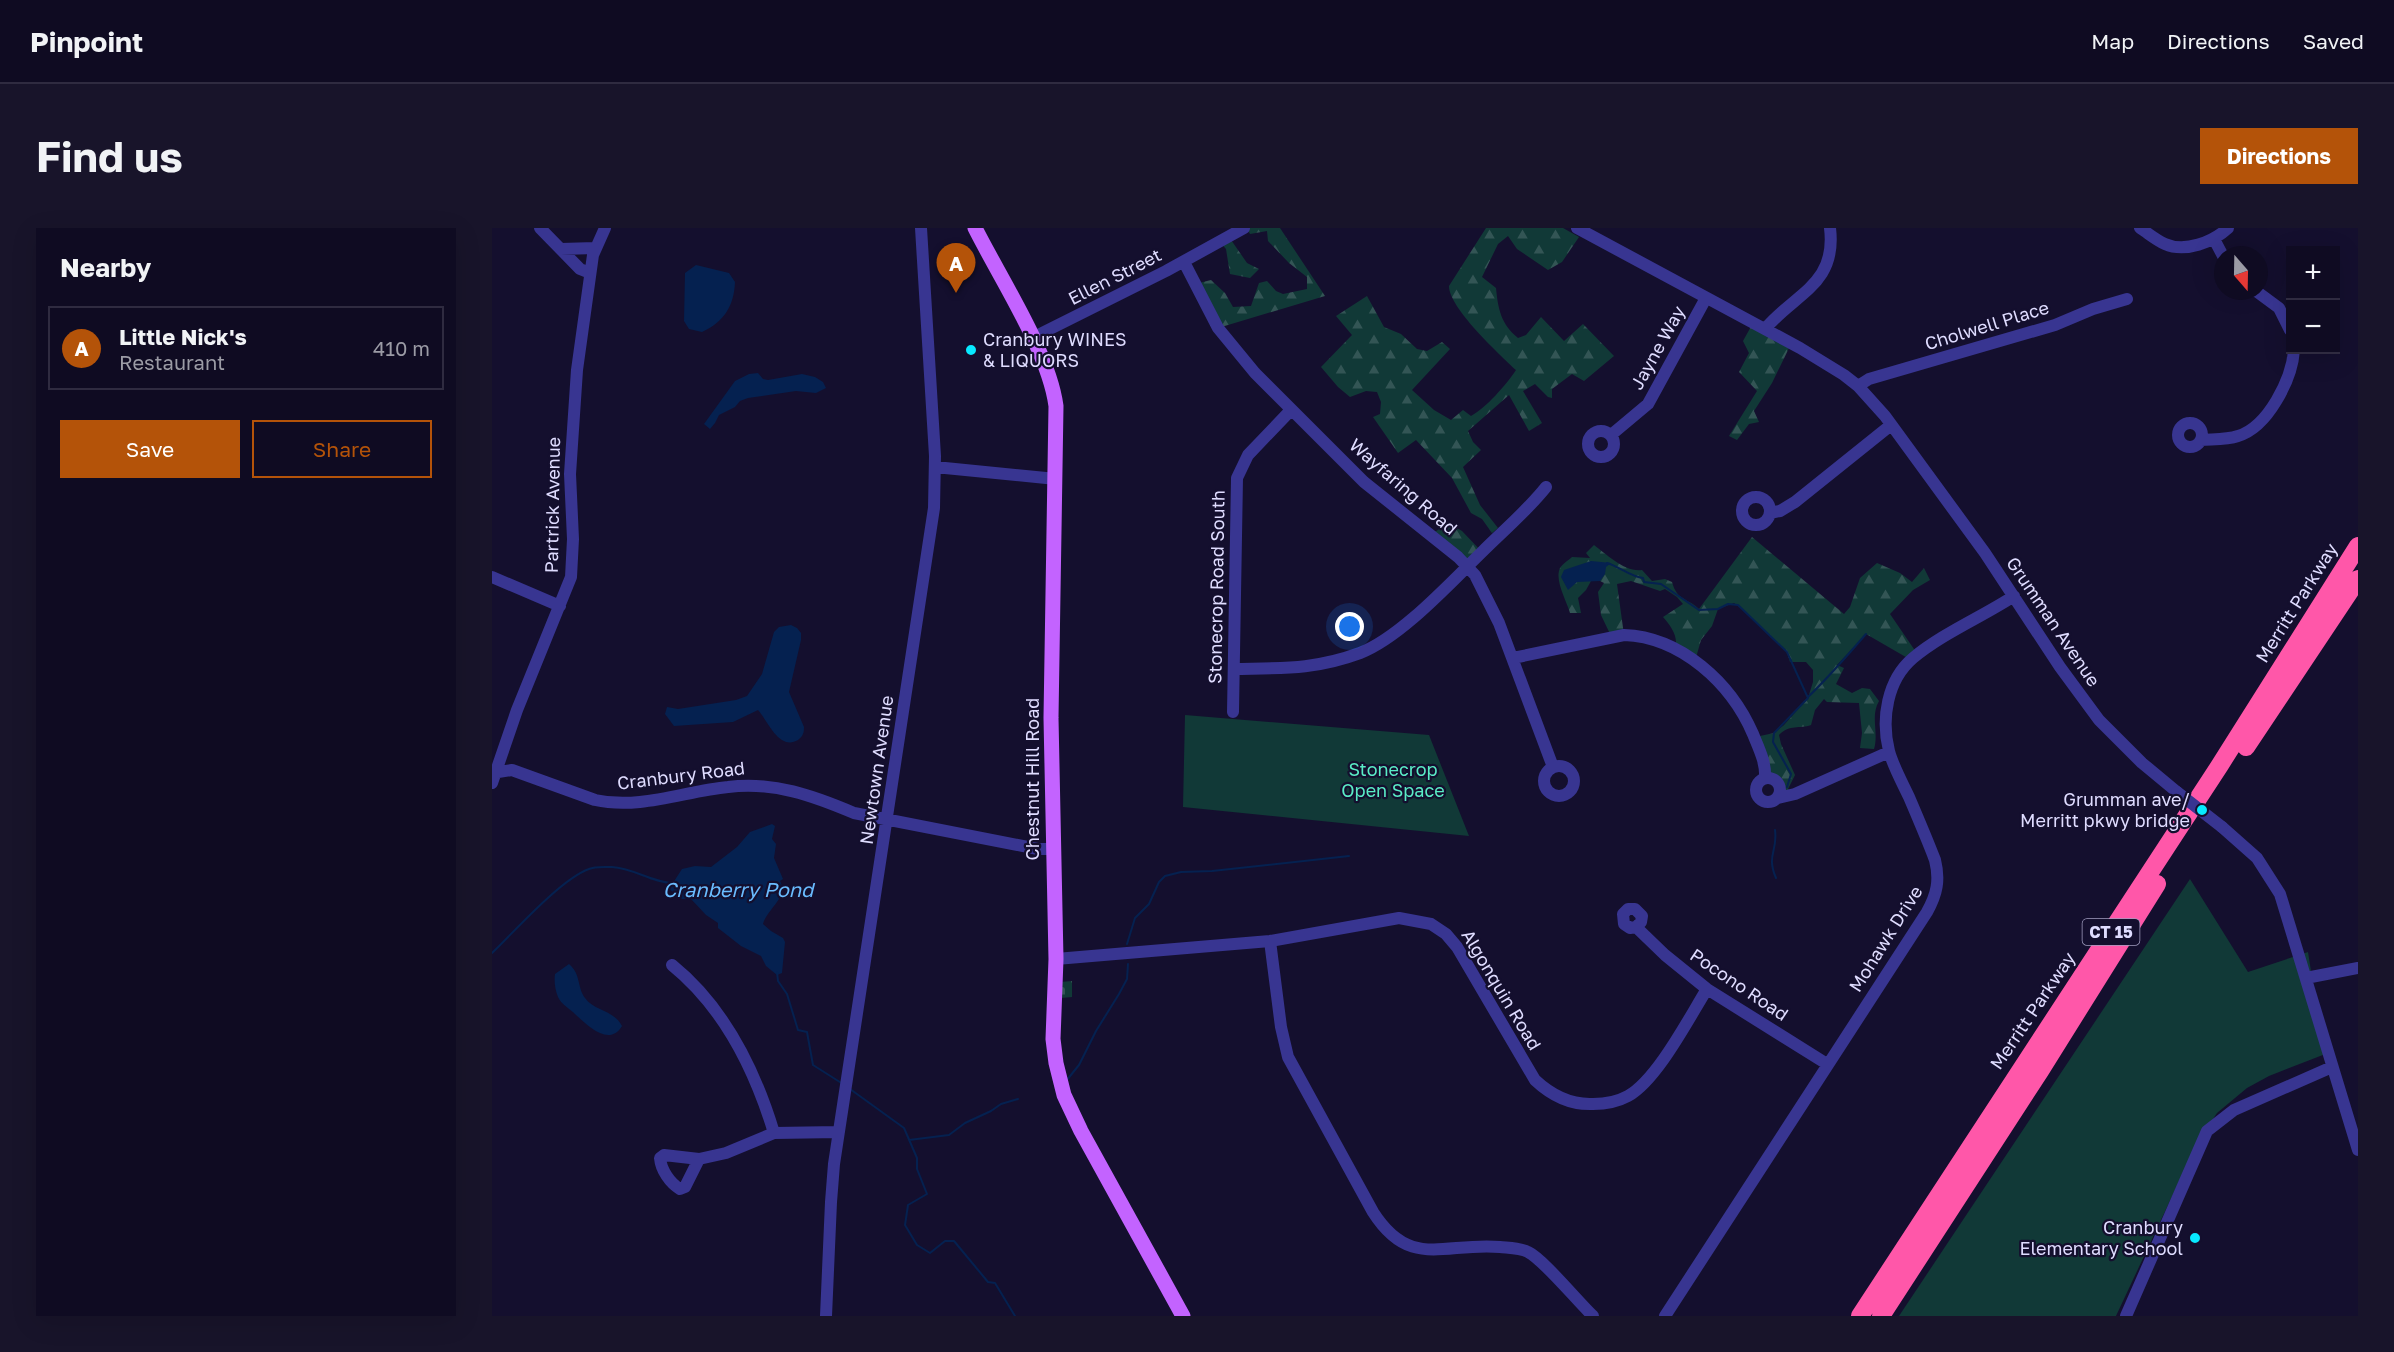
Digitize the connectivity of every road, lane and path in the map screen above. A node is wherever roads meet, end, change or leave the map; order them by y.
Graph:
1 (540, 228) edge
2 (605, 228) edge
3 (921, 228) edge
4 (975, 228) edge
5 (1244, 228) edge
6 (1577, 228) edge
7 (1833, 228) edge
8 (2140, 228) edge
9 (2228, 228) edge
10 (2214, 239) junction
11 (2218, 246) edge
12 (595, 248) junction
13 (561, 249) junction
14 (1184, 262) junction
15 (590, 273) junction
16 (1706, 298) junction
17 (2127, 299) dead end
18 (2268, 300) edge
19 (2286, 322) edge
20 (1765, 329) junction
21 (1032, 338) junction
22 (2293, 354) edge
23 (1858, 386) junction
24 (1291, 410) junction
25 (1892, 425) junction
26 (1611, 435) dead end
27 (2201, 440) dead end
28 (935, 467) junction
29 (1056, 479) junction
30 (1546, 487) dead end
31 (1770, 513) dead end
32 (2358, 546) edge
33 (1468, 566) junction
34 (492, 577) edge
35 (2358, 579) edge
36 (2014, 596) junction
37 (560, 606) junction
38 (1513, 658) junction
39 (1234, 669) junction
40 (1233, 712) dead end
41 (1889, 752) junction
42 (1553, 767) dead end
43 (493, 776) edge
44 (1765, 778) junction
45 (1778, 798) junction
46 (887, 819) junction
47 (1052, 849) junction
48 (1636, 927) dead end
49 (1270, 941) junction
50 (1056, 958) junction
51 (672, 965) dead end
52 (2358, 968) edge
53 (2306, 978) junction
54 (1707, 989) junction
55 (1827, 1065) junction
56 (2332, 1067) junction
57 (839, 1132) junction
58 (774, 1133) junction
59 (2358, 1150) edge
60 (699, 1159) dead end
61 (826, 1316) edge
62 (1183, 1316) edge
63 (1593, 1316) edge
64 (1665, 1316) edge
65 (1860, 1316) edge
66 (1881, 1316) edge
67 (2126, 1316) edge

1 - 13 street
2 - 12 street, Partrick Avenue
3 - 28 street, Newtown Avenue
4 - 21 main road, Chestnut Hill Road
5 - 14 street, Ellen Street
6 - 16 street, Grumman Avenue
7 - 20 street
8 - 10 street
9 - 10 street
10 - 11 street
12 - 13 street
12 - 15 street, Partrick Avenue
13 - 15 street
14 - 21 street, Ellen Street
14 - 24 street, Wayfaring Road
15 - 37 street, Partrick Avenue
16 - 20 street, Grumman Avenue
16 - 26 street, Jayne Way
17 - 23 street, Cholwell Place
18 - 19 street
20 - 23 street, Grumman Avenue
21 - 29 main road, Chestnut Hill Road
22 - 27 street
23 - 25 street, Grumman Avenue
24 - 33 street, Wayfaring Road
24 - 39 street, Stonecrop Road South
25 - 31 street
25 - 36 street, Grumman Avenue
28 - 29 street
28 - 46 street, Newtown Avenue
29 - 47 main road, Chestnut Hill Road
30 - 33 street
32 - 65 highway, Merritt Parkway / CT 15
33 - 38 street, Wayfaring Road
33 - 39 street
34 - 37 street
35 - 66 highway, Merritt Parkway / CT 15
36 - 41 street, Mohawk Drive
36 - 53 street, Grumman Avenue, bridge
37 - 43 street, Partrick Avenue
38 - 42 street, Wayfaring Road
38 - 44 street
39 - 40 street, Stonecrop Road South
41 - 45 street
41 - 55 street, Mohawk Drive
43 - 46 street, Cranbury Road
44 - 45 street
44 - 45 street
46 - 47 street, Cranbury Road
46 - 57 street, Newtown Avenue
47 - 50 main road, Chestnut Hill Road
48 - 54 street, Pocono Road
49 - 50 street, Algonquin Road
49 - 54 street, Algonquin Road
49 - 63 street
50 - 62 main road, Chestnut Hill Road
51 - 58 street
52 - 53 street
53 - 56 street, Grumman Avenue
54 - 55 street, Pocono Road
55 - 64 street, Mohawk Drive
56 - 59 street, Grumman Avenue
56 - 67 street
57 - 58 street
57 - 61 street, Newtown Avenue
58 - 60 street

